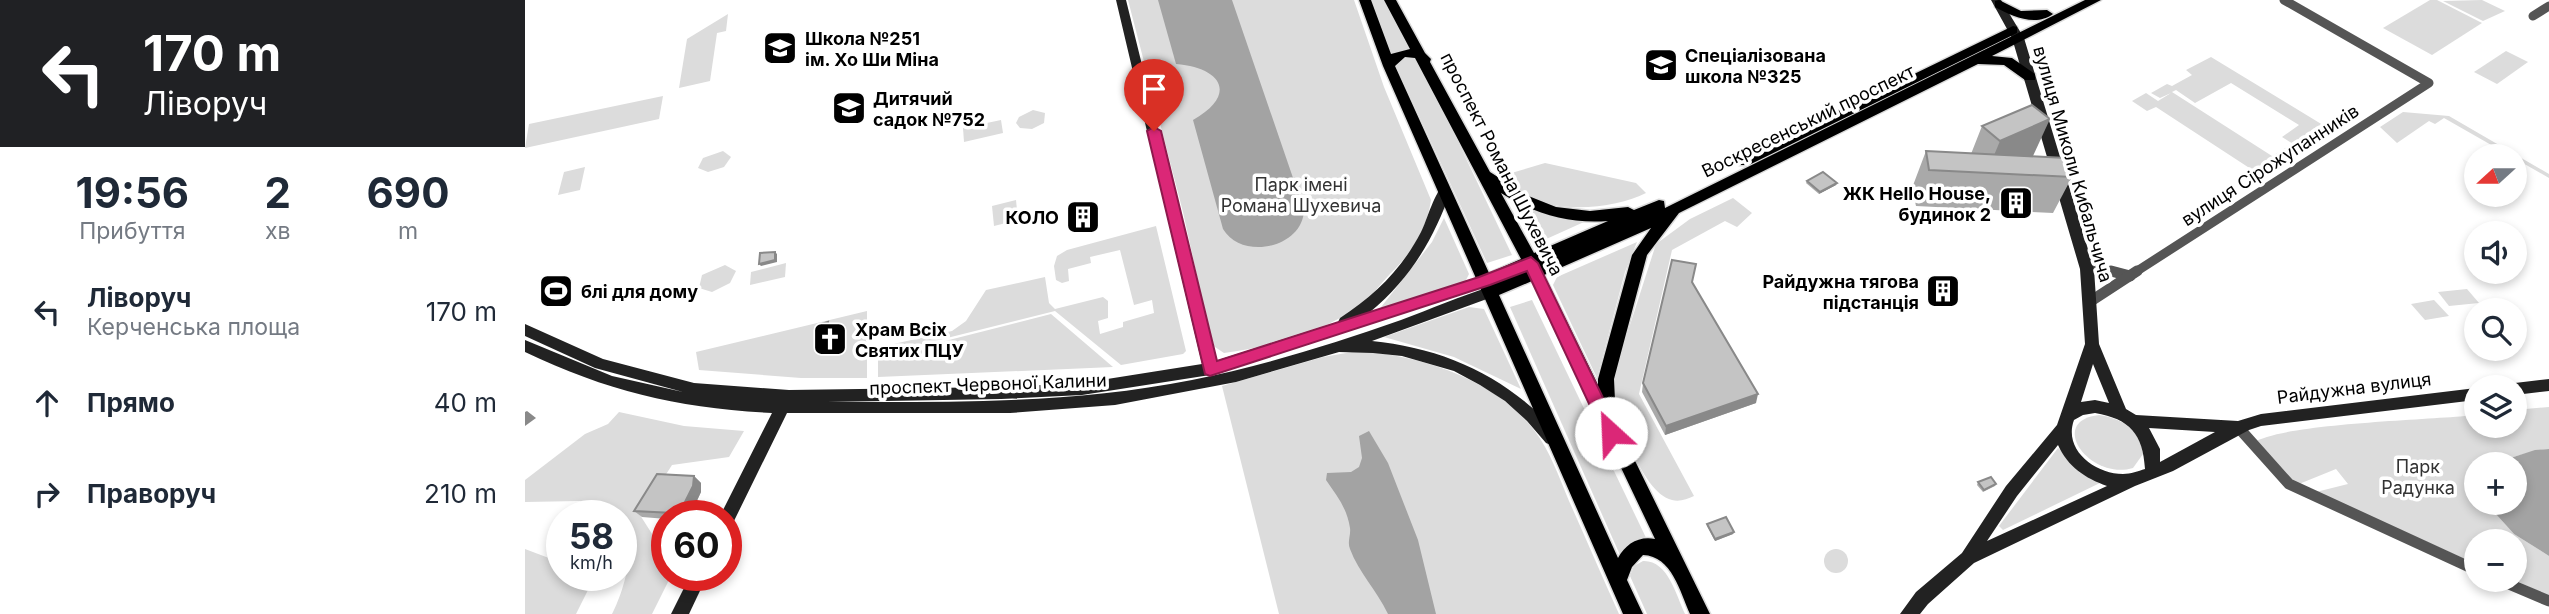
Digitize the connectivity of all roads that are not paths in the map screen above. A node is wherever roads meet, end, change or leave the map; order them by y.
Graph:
1 (1121, 0) edge
2 (1365, 0) edge
3 (1390, 0) edge
4 (2075, 0) edge
5 (2095, 0) edge
6 (2284, 0) edge
7 (1997, 2) edge
8 (2549, 6) edge
9 (2047, 14) junction
10 (2533, 16) dead end
11 (2016, 34) junction
12 (1425, 60) junction
13 (1977, 60) junction
14 (1389, 66) junction
15 (2030, 77) junction
16 (1480, 169) junction
17 (1445, 190) junction
18 (1672, 204) junction
19 (2083, 256) junction
20 (1533, 268) junction
21 (2130, 276) junction
22 (1487, 287) junction
23 (2091, 301) junction
24 (525, 330) edge
25 (1321, 343) junction
26 (2092, 344) junction
27 (525, 346) edge
28 (1212, 375) junction
29 (2549, 385) edge
30 (2527, 388) edge
31 (2464, 395) edge
32 (785, 402) junction
33 (2070, 414) junction
34 (2127, 416) junction
35 (2238, 427) junction
36 (2062, 430) junction
37 (1611, 433) junction
38 (1562, 452) junction
39 (2153, 471) junction
40 (2136, 479) junction
41 (736, 500) edge
42 (1671, 556) junction
43 (1968, 558) junction
44 (2464, 564) edge
45 (1618, 580) junction
46 (692, 591) edge
47 (2527, 592) edge
48 (2549, 601) edge
49 (680, 614) edge
50 (1633, 614) edge
51 (1700, 614) edge
52 (1909, 614) edge

1 - 28 street
2 - 14 main road
3 - 12 main road, проспект Романа Шухевича
4 - 9 main road, Воскресенський проспект
5 - 11 main road, Воскресенський проспект
6 - 21 street, вулиця Сірожупанників
7 - 9 main road
7 - 11 street, вулиця Миколи Кибальчича
8 - 10 street
9 - 11 main road, Воскресенський проспект
11 - 13 main road, Воскресенський проспект
11 - 15 street, вулиця Миколи Кибальчича
11 - 18 main road, Воскресенський проспект
12 - 14 main road
12 - 16 main road, проспект Романа Шухевича
13 - 15 main road
13 - 18 main road, Воскресенський проспект
14 - 17 main road
15 - 19 street, вулиця Миколи Кибальчича
16 - 18 main road
16 - 20 main road, проспект Романа Шухевича
17 - 22 main road
17 - 25 street
18 - 20 main road, Воскресенський проспект
18 - 37 main road
19 - 21 street
19 - 23 street, вулиця Миколи Кибальчича
20 - 22 main road, Воскресенський проспект
20 - 37 main road, проспект Романа Шухевича
21 - 23 street, вулиця Сірожупанників
22 - 25 street, проспект Червоної Калини
22 - 38 main road
23 - 26 street, вулиця Миколи Кибальчича
24 - 32 street, проспект Червоної Калини
25 - 28 street, проспект Червоної Калини
25 - 38 street
26 - 33 street, вулиця Миколи Кибальчича
26 - 34 street, вулиця Миколи Кибальчича
27 - 32 street, проспект Червоної Калини
28 - 32 street, проспект Червоної Калини
29 - 30 street
31 - 35 street, Райдужна вулиця
32 - 41 street
33 - 34 street
33 - 36 street
34 - 35 street, Райдужна вулиця
34 - 39 street
35 - 39 street, Райдужна вулиця
35 - 44 street
36 - 40 street
36 - 43 street
37 - 42 main road, проспект Романа Шухевича
38 - 45 main road
39 - 40 street
40 - 43 street
42 - 45 main road
42 - 51 main road, проспект Романа Шухевича
43 - 52 street
45 - 50 main road
46 - 49 street
47 - 48 street

